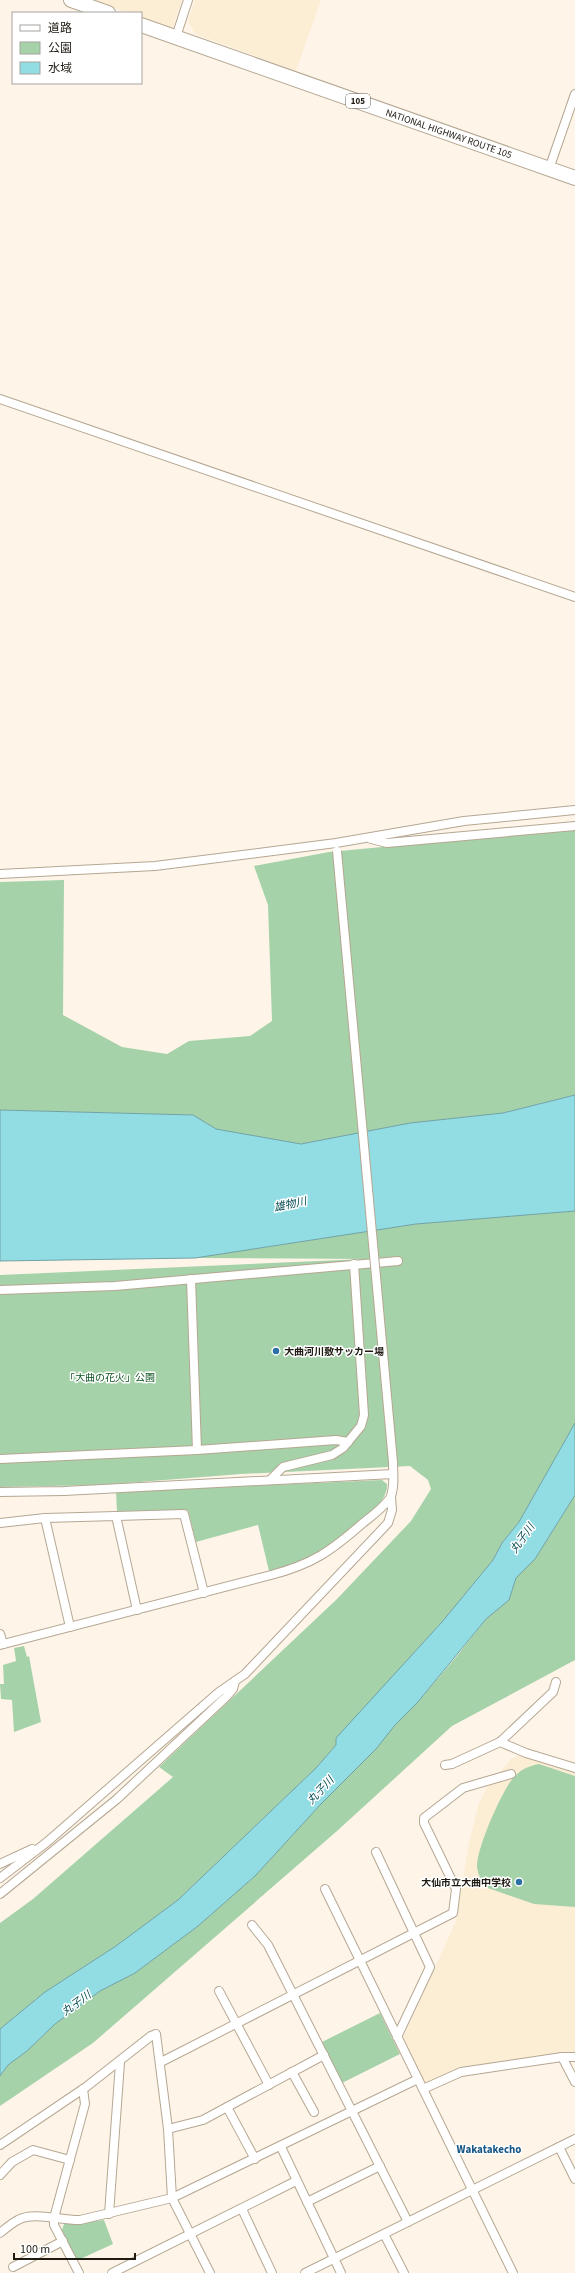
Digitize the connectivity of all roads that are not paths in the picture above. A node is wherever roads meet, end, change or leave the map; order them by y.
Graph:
1 (71, 0) edge
2 (188, 0) edge
3 (105, 12) edge
4 (142, 25) edge
5 (176, 37) junction
6 (575, 94) edge
7 (549, 169) junction
8 (575, 178) edge
9 (0, 399) edge
10 (575, 597) edge
11 (575, 810) edge
12 (575, 826) edge
13 (366, 838) junction
14 (337, 847) junction
15 (0, 874) edge
16 (398, 1260) dead end
17 (354, 1264) junction
18 (191, 1279) junction
19 (0, 1290) edge
20 (348, 1442) junction
21 (198, 1450) junction
22 (0, 1459) edge
23 (393, 1474) junction
24 (271, 1479) junction
25 (0, 1492) edge
26 (391, 1497) junction
27 (116, 1516) junction
28 (45, 1518) junction
29 (0, 1523) edge
30 (204, 1593) junction
31 (137, 1610) junction
32 (70, 1627) junction
33 (0, 1634) edge
34 (1, 1645) edge
35 (235, 1681) junction
36 (556, 1682) dead end
37 (500, 1742) junction
38 (446, 1765) dead end
39 (575, 1768) edge
40 (511, 1774) dead end
41 (47, 1842) junction
42 (376, 1852) dead end
43 (0, 1864) edge
44 (0, 1878) edge
45 (325, 1889) dead end
46 (0, 1894) edge
47 (252, 1925) dead end
48 (415, 1933) junction
49 (360, 1961) junction
50 (218, 1990) dead end
51 (293, 1995) junction
52 (236, 2023) junction
53 (397, 2037) junction
54 (324, 2054) junction
55 (562, 2057) junction
56 (575, 2057) edge
57 (161, 2062) junction
58 (120, 2063) junction
59 (292, 2072) junction
60 (418, 2079) junction
61 (575, 2082) edge
62 (269, 2085) junction
63 (83, 2089) junction
64 (423, 2089) junction
65 (227, 2107) junction
66 (314, 2112) dead end
67 (353, 2112) junction
68 (168, 2129) junction
69 (575, 2139) edge
70 (0, 2145) edge
71 (282, 2147) junction
72 (559, 2147) junction
73 (255, 2159) junction
74 (70, 2160) junction
75 (380, 2166) junction
76 (0, 2175) edge
77 (575, 2179) edge
78 (296, 2181) junction
79 (473, 2190) junction
80 (172, 2198) junction
81 (307, 2202) junction
82 (242, 2209) junction
83 (109, 2214) junction
84 (54, 2218) junction
85 (408, 2222) junction
86 (0, 2233) edge
87 (189, 2233) junction
88 (384, 2234) junction
89 (63, 2242) junction
90 (334, 2258) junction
91 (13, 2267) dead end
92 (78, 2273) edge
93 (112, 2273) edge
94 (210, 2273) edge
95 (272, 2273) edge
96 (305, 2273) edge
97 (341, 2273) edge
98 (404, 2273) edge
99 (513, 2273) edge

1 - 3 highway
2 - 5 street
4 - 5 highway, NATIONAL HIGHWAY ROUTE 105 / 105
5 - 7 highway, NATIONAL HIGHWAY ROUTE 105 / 105
6 - 7 street
7 - 8 highway, NATIONAL HIGHWAY ROUTE 105 / 105
9 - 10 street
11 - 13 street
12 - 13 street
13 - 14 street
14 - 15 street
14 - 23 street, bridge
16 - 17 street
17 - 18 street
17 - 20 street
18 - 19 street
18 - 21 street
20 - 21 street
20 - 24 street
21 - 22 street
23 - 24 street
23 - 26 street
24 - 25 street
26 - 30 street
26 - 35 street
27 - 28 street
27 - 30 street
27 - 31 street
28 - 29 street
28 - 32 street
30 - 31 street
31 - 32 street
32 - 34 street
33 - 34 street
35 - 41 street
35 - 46 street
36 - 37 street
37 - 38 street
37 - 39 street
40 - 48 street
41 - 43 street
41 - 44 street
42 - 48 street
45 - 49 street
47 - 51 street
48 - 49 street
48 - 53 street
49 - 51 street
49 - 53 street
50 - 52 street
51 - 52 street
51 - 54 street
52 - 57 street
52 - 62 street
53 - 60 street
54 - 59 street
54 - 67 street
55 - 56 street
55 - 61 street
55 - 64 street
57 - 58 street
57 - 68 street
58 - 63 street
58 - 83 street
59 - 62 street
59 - 66 street
60 - 64 street
60 - 67 street
62 - 65 street
63 - 70 street
63 - 74 street
64 - 79 street
65 - 68 street
65 - 73 street
67 - 71 street
67 - 75 street
68 - 80 street
69 - 72 street
71 - 73 street
71 - 78 street
72 - 77 street
72 - 79 street
73 - 80 street
74 - 76 street
74 - 84 street
75 - 81 street
75 - 85 street
78 - 81 street
78 - 82 street
79 - 85 street
79 - 99 street
80 - 83 street
80 - 87 street
81 - 90 street
82 - 87 street
82 - 95 street
83 - 84 street
84 - 86 street
84 - 89 street
85 - 88 street
87 - 93 street
87 - 94 street
88 - 90 street
88 - 98 street
89 - 91 street
89 - 92 street
90 - 96 street
90 - 97 street

